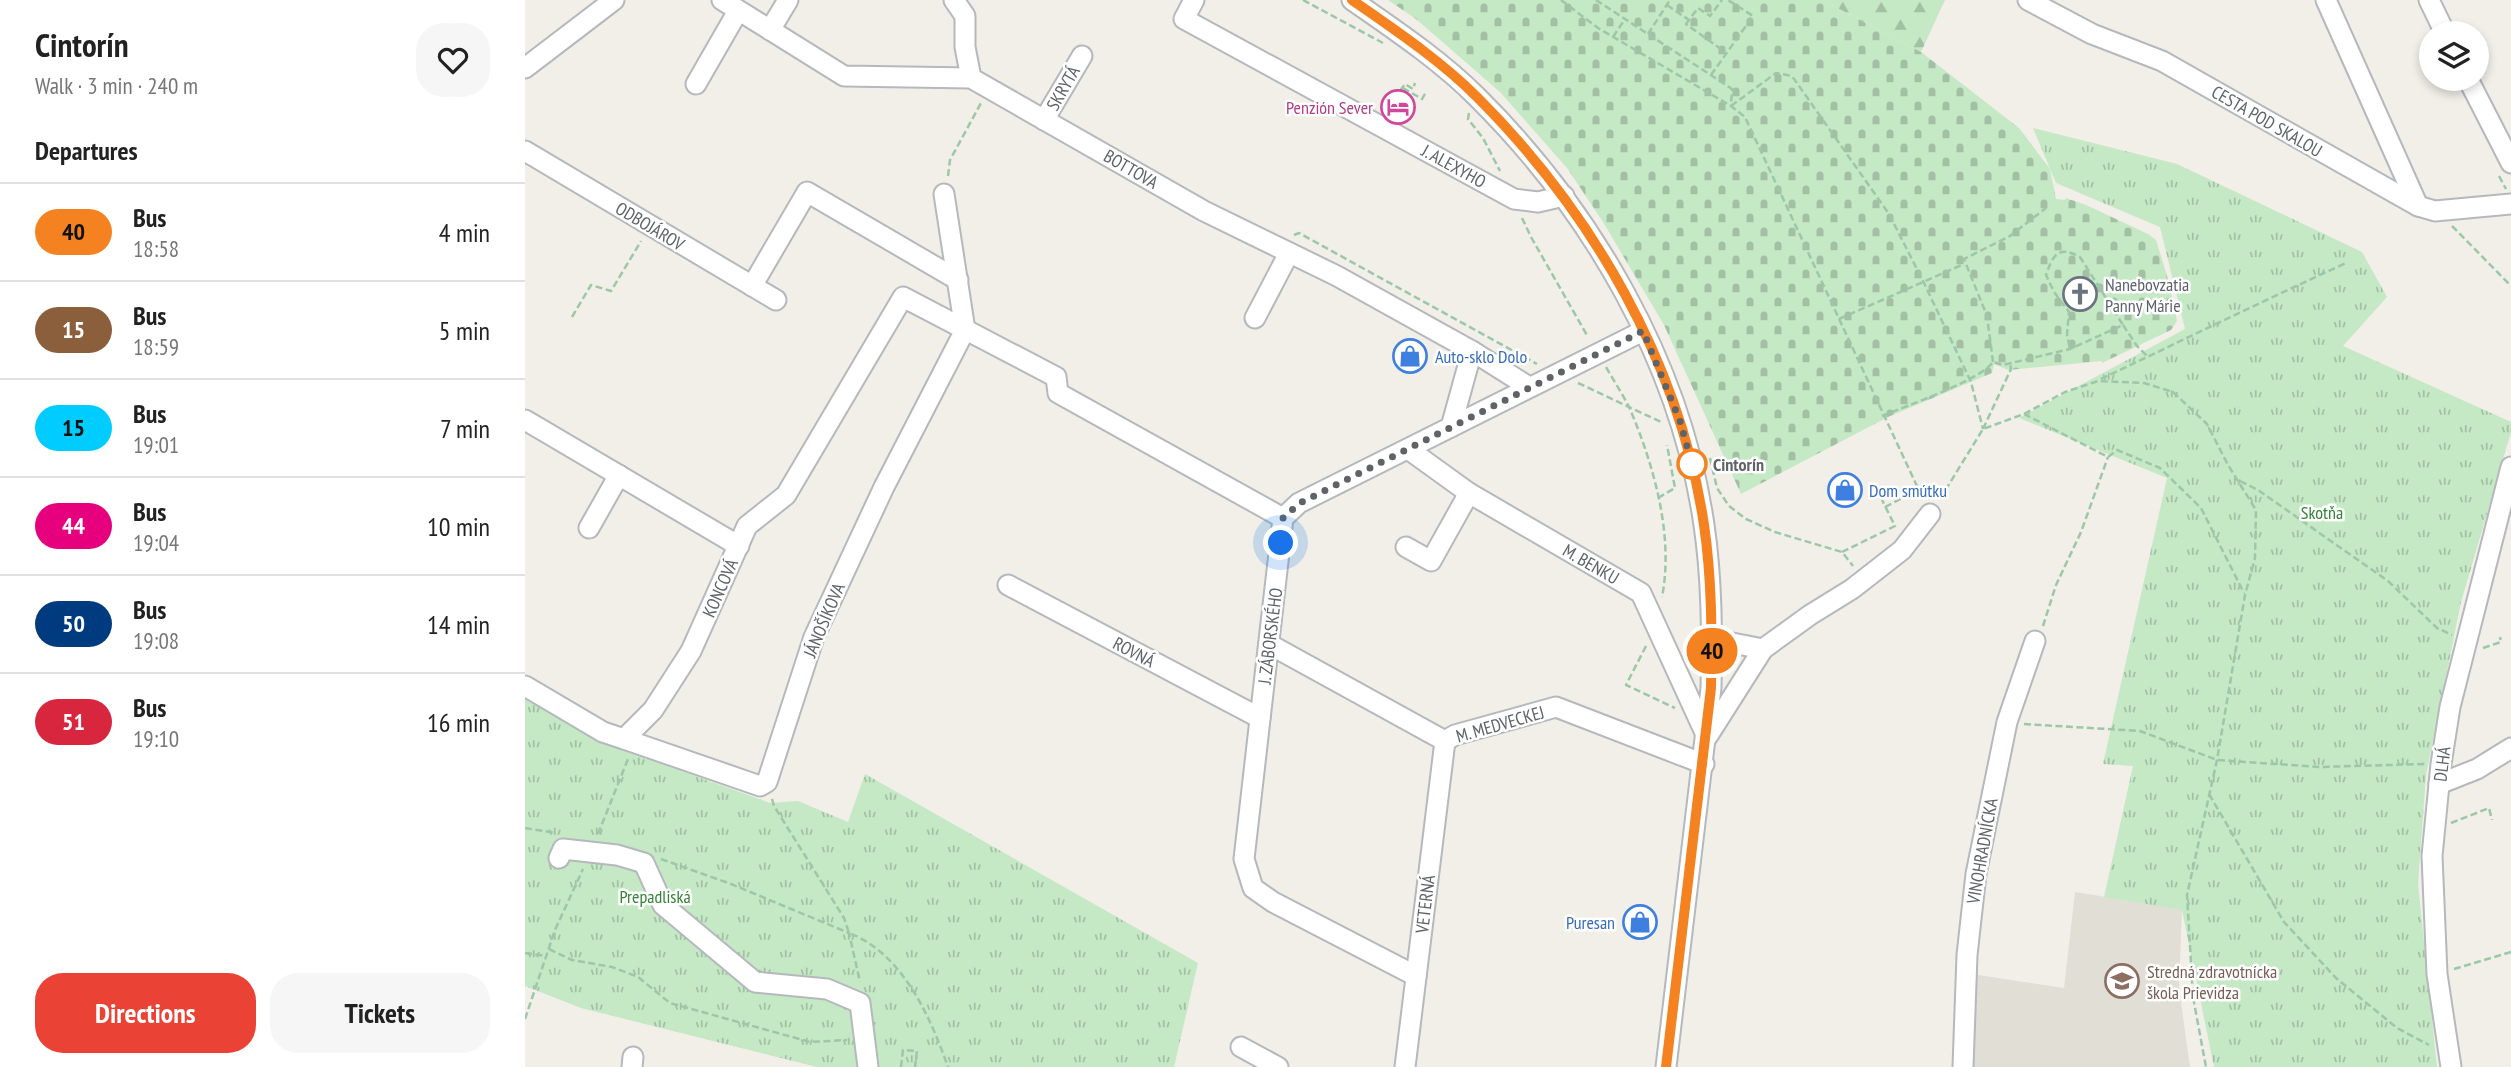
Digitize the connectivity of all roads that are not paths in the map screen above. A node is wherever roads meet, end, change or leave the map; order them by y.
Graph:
1 (614, 0) edge
2 (788, 0) edge
3 (954, 0) edge
4 (1194, 0) edge
5 (1352, 0) edge
6 (2028, 0) edge
7 (2326, 0) edge
8 (2429, 0) edge
9 (730, 6) edge
10 (2439, 21) edge
11 (770, 30) junction
12 (1082, 56) dead end
13 (526, 66) edge
14 (971, 78) junction
15 (696, 84) dead end
16 (2474, 91) edge
17 (1044, 120) junction
18 (525, 151) edge
19 (2511, 163) edge
20 (944, 194) road end
21 (1564, 196) junction
22 (2511, 204) edge
23 (2427, 209) junction
24 (1289, 253) junction
25 (958, 280) junction
26 (752, 286) junction
27 (776, 300) dead end
28 (1255, 318) dead end
29 (965, 330) junction
30 (1643, 331) junction
31 (1472, 351) junction
32 (1529, 387) junction
33 (525, 419) edge
34 (1451, 427) junction
35 (1408, 449) junction
36 (2511, 467) edge
37 (619, 475) junction
38 (1469, 492) junction
39 (1930, 514) road end
40 (1283, 518) junction
41 (589, 528) dead end
42 (739, 546) junction
43 (1406, 547) dead end
44 (1008, 585) dead end
45 (1712, 639) junction
46 (2035, 641) road end
47 (1269, 644) junction
48 (1763, 649) junction
49 (525, 686) edge
50 (1260, 718) junction
51 (1707, 738) junction
52 (629, 741) junction
53 (1445, 741) junction
54 (2511, 748) edge
55 (1703, 764) junction
56 (2440, 774) junction
57 (559, 858) dead end
58 (1416, 976) junction
59 (1241, 1047) dead end
60 (2450, 1061) edge
61 (868, 1067) edge
62 (1278, 1067) edge
63 (1405, 1067) edge
64 (1666, 1067) edge
65 (1963, 1067) edge

1 - 13 street
2 - 11 street
3 - 14 street
4 - 21 street, J. ALEXYHO
5 - 21 street
6 - 23 street, CESTA POD SKALOU
7 - 23 street
8 - 10 street
9 - 11 street, BOTTOVA
9 - 15 street
11 - 14 street, BOTTOVA
12 - 17 street, SKRYTÁ
14 - 17 street, BOTTOVA
16 - 19 street
17 - 24 street, BOTTOVA
18 - 26 street, ODBOJÁROV
20 - 25 street
21 - 30 street
22 - 23 street
24 - 28 street
24 - 31 street, BOTTOVA
25 - 26 street
25 - 29 street
26 - 27 street, ODBOJÁROV
29 - 40 street
29 - 42 street
29 - 52 street, JÁNOŠÍKOVA
30 - 32 street
30 - 45 street
31 - 32 street, BOTTOVA
31 - 34 street
32 - 34 street
33 - 37 street, KONCOVÁ
34 - 35 street
35 - 38 street, M. BENKU
35 - 40 street
36 - 56 street, DLHÁ
37 - 41 street
37 - 42 street, KONCOVÁ
38 - 43 street
38 - 51 street, M. BENKU
39 - 48 street
40 - 47 street, J. ZÁBORSKÉHO
42 - 52 street, KONCOVÁ
44 - 50 street, ROVNÁ
45 - 48 street
45 - 51 street
46 - 65 street, VINOHRADNÍCKA
47 - 50 street, J. ZÁBORSKÉHO
47 - 53 street, M. MEDVECKEJ
48 - 51 street
49 - 52 street
50 - 58 street, J. ZÁBORSKÉHO
51 - 55 street
53 - 55 street, M. MEDVECKEJ
53 - 58 street, VETERNÁ
54 - 56 street
55 - 64 street
56 - 60 street, DLHÁ
57 - 61 street
58 - 63 street, VETERNÁ
59 - 62 street

